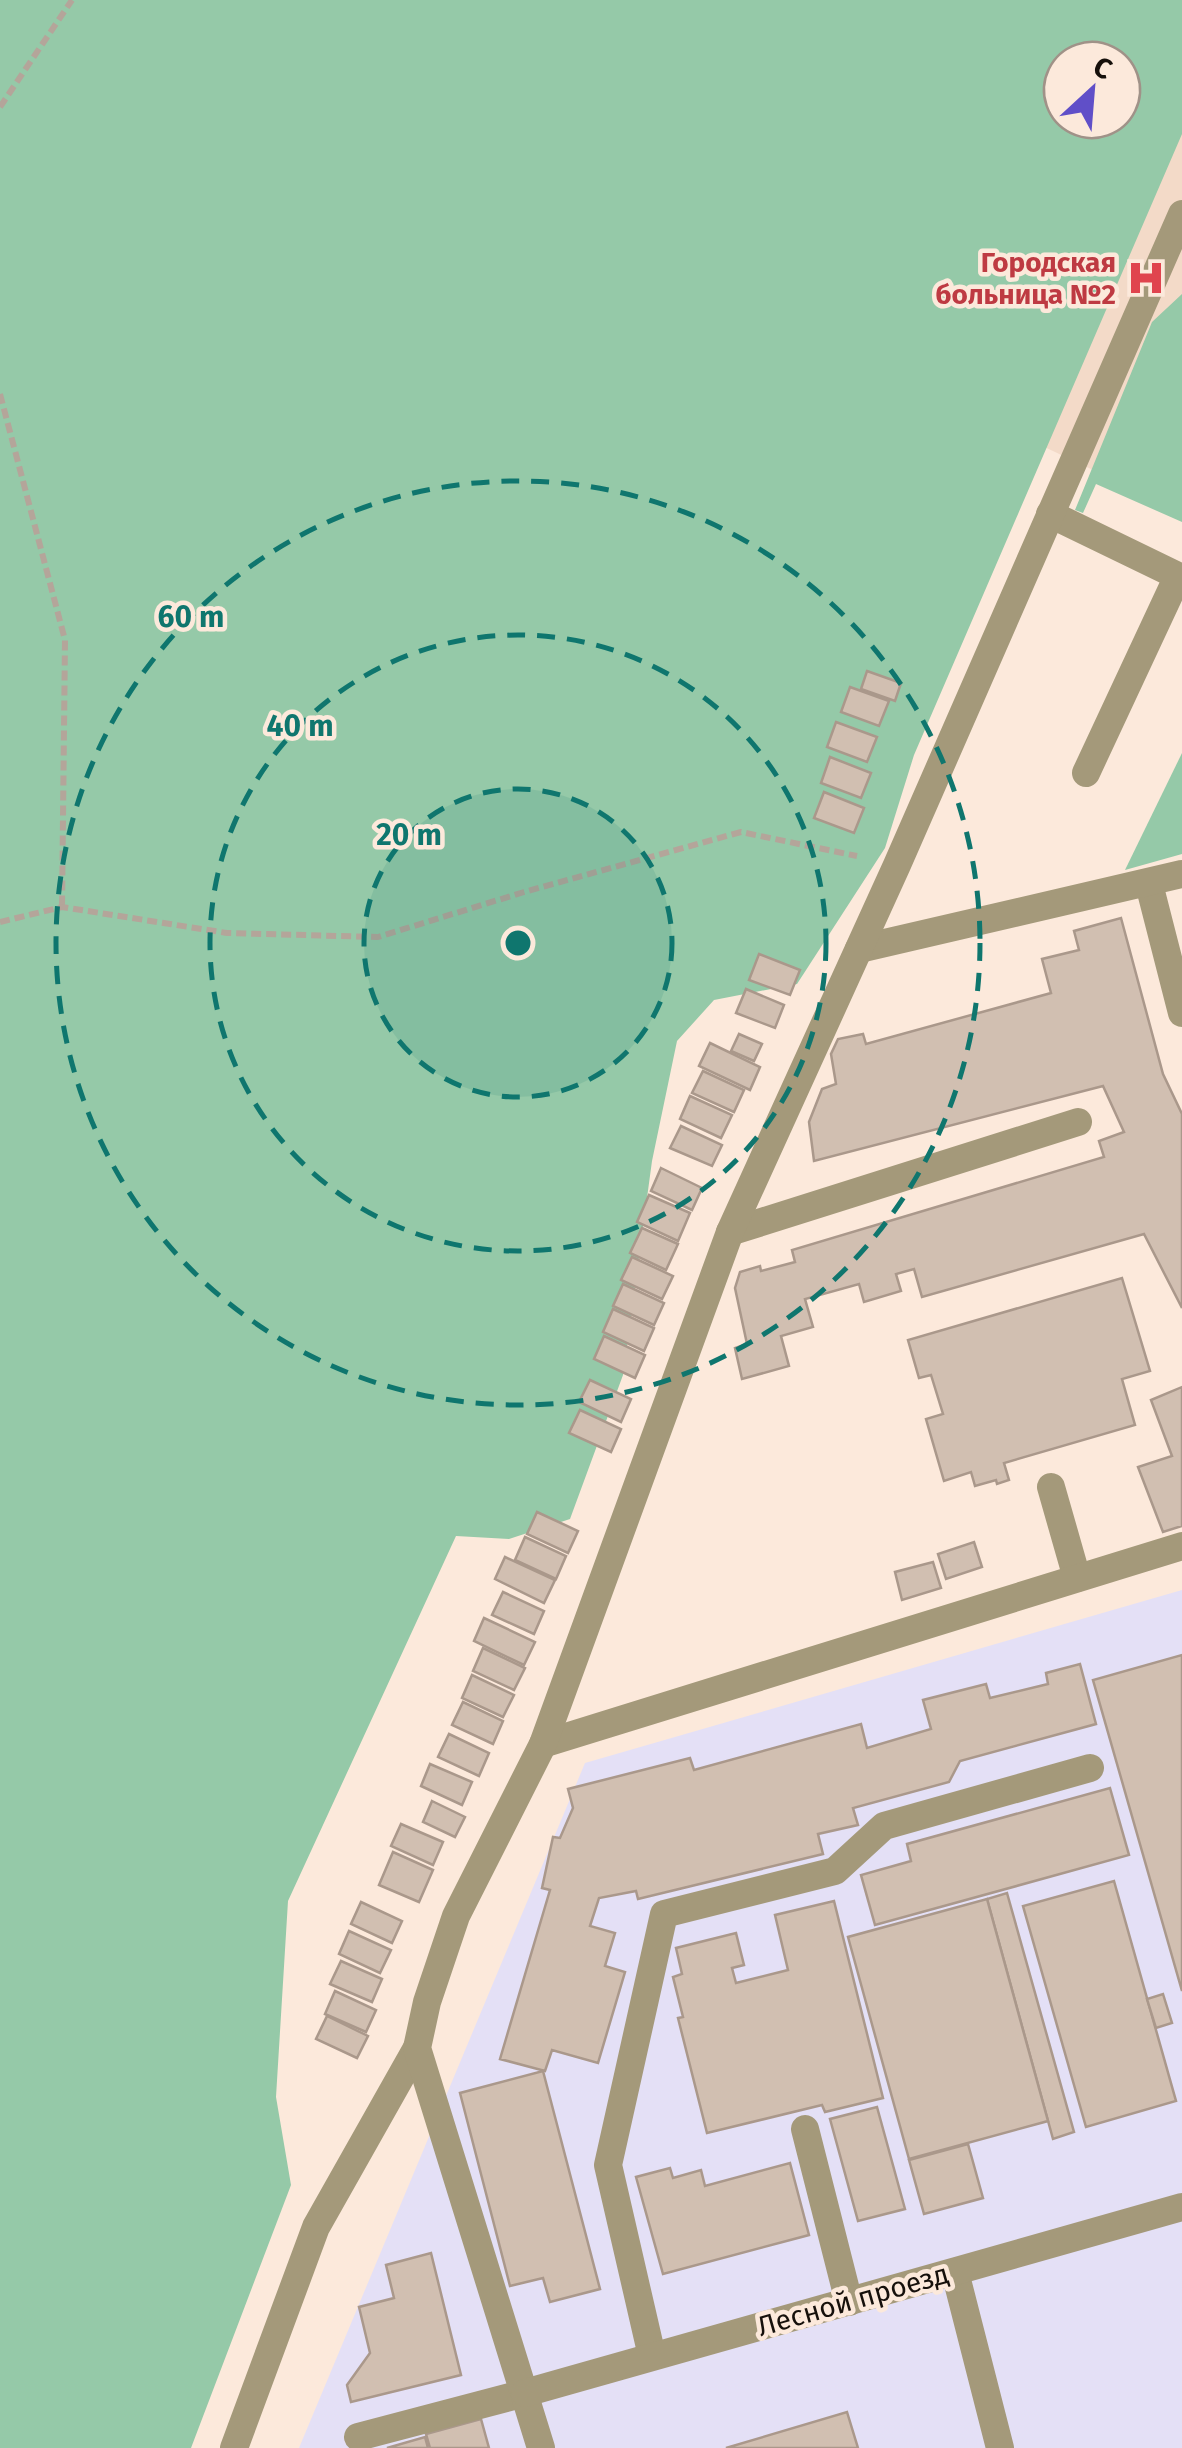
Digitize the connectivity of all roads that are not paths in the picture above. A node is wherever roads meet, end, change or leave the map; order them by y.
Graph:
1 (1182, 214) edge
2 (1176, 243) edge
3 (1050, 514) junction
4 (1086, 773) dead end
5 (1182, 874) edge
6 (1149, 884) junction
7 (859, 949) junction
8 (1182, 1014) edge
9 (1078, 1122) dead end
10 (730, 1232) junction
11 (1051, 1487) dead end
12 (1182, 1546) edge
13 (1077, 1578) junction
14 (543, 1744) junction
15 (1090, 1768) dead end
16 (417, 2048) junction
17 (805, 2128) dead end
18 (1182, 2207) edge
19 (955, 2272) junction
20 (849, 2302) junction
21 (652, 2356) junction
22 (525, 2392) junction
23 (358, 2437) dead end
24 (234, 2448) edge
25 (542, 2448) edge
26 (1000, 2448) edge

1 - 2 street
2 - 3 street
3 - 4 street
3 - 7 street
5 - 6 street
6 - 7 street
6 - 8 street
7 - 10 street
9 - 10 street
10 - 14 street
11 - 13 street
12 - 13 street
13 - 14 street
14 - 16 street
15 - 21 street
16 - 22 street
16 - 24 street
17 - 20 street
18 - 19 street, Лесной проезд
19 - 20 street, Лесной проезд
19 - 26 street
20 - 21 street, Лесной проезд
21 - 22 street, Лесной проезд
22 - 23 street, Лесной проезд
22 - 25 street

